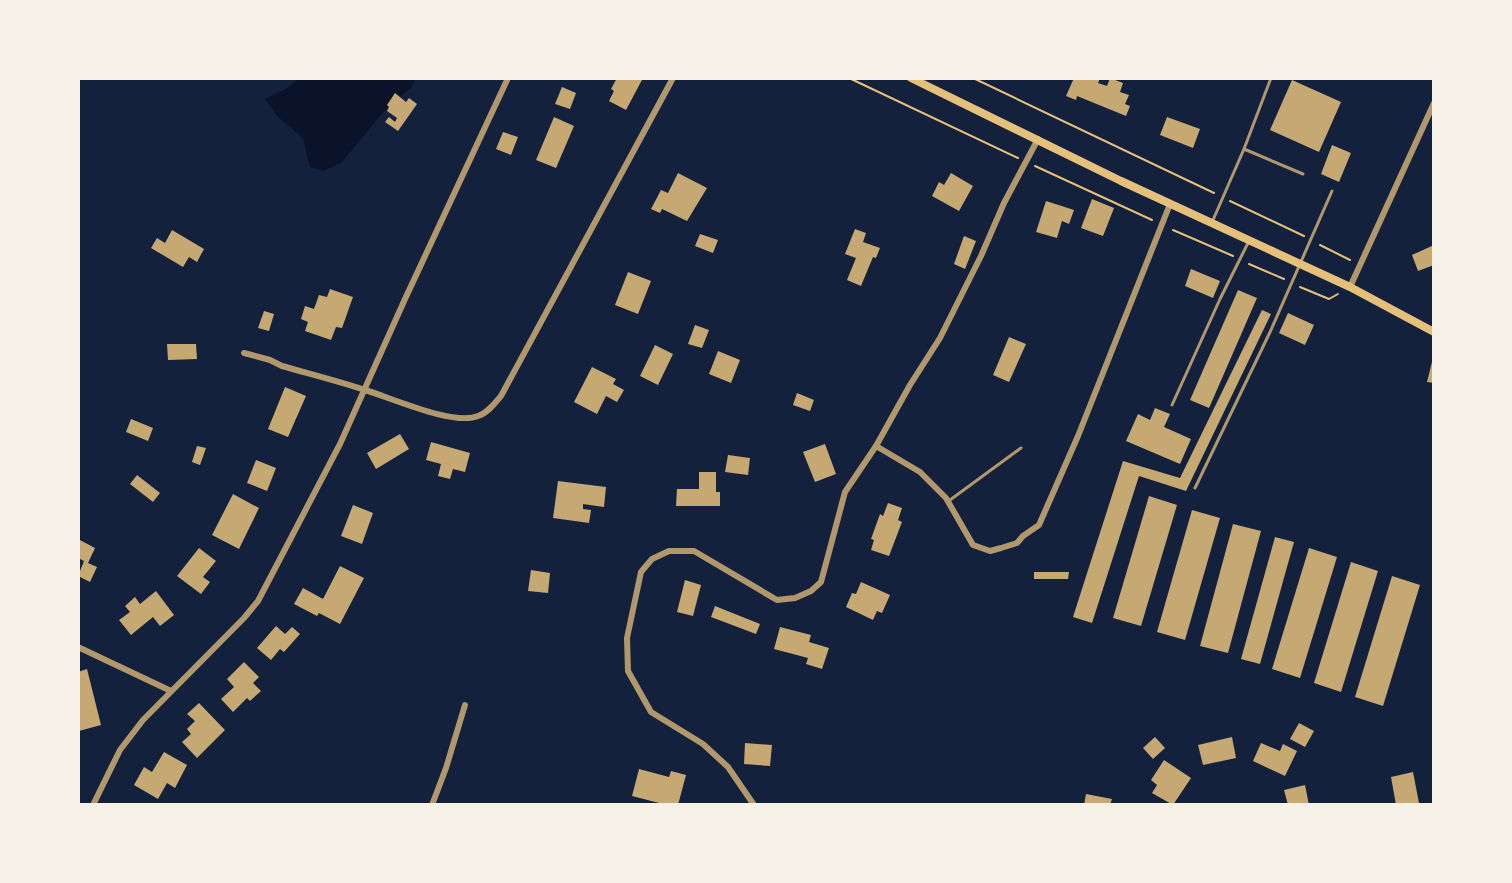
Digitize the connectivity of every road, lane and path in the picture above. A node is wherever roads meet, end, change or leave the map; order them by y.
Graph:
1 (508, 78) edge
2 (673, 78) edge
3 (849, 78) edge
4 (911, 78) edge
5 (973, 78) edge
6 (1271, 78) edge
7 (1434, 103) edge
8 (1426, 119) junction
9 (1434, 124) edge
10 (1038, 139) junction
11 (1244, 149) junction
12 (1010, 155) dead end
13 (1040, 168) dead end
14 (1303, 174) dead end
15 (1332, 191) dead end
16 (1223, 198) junction
17 (1170, 204) junction
18 (1212, 224) junction
19 (1161, 225) junction
20 (1310, 239) junction
21 (1249, 241) junction
22 (1239, 259) junction
23 (1300, 264) junction
24 (1360, 265) junction
25 (1292, 283) junction
26 (1350, 287) junction
27 (1434, 332) edge
28 (244, 353) dead end
29 (364, 389) junction
30 (1172, 405) dead end
31 (876, 446) junction
32 (1021, 448) dead end
33 (1195, 488) dead end
34 (948, 501) junction
35 (78, 647) edge
36 (171, 691) junction
37 (465, 705) dead end
38 (93, 805) edge
39 (432, 805) edge
40 (754, 805) edge

1 - 29 street
2 - 29 street
3 - 12 path
4 - 10 main road
5 - 16 path
6 - 11 lane
7 - 8 street
8 - 9 street
8 - 24 street
10 - 17 main road
10 - 31 street
11 - 14 lane
11 - 16 lane
13 - 19 path
15 - 20 lane
16 - 18 lane
16 - 20 path
17 - 18 main road
17 - 19 street
18 - 21 main road
19 - 22 path
19 - 34 street
20 - 23 lane
20 - 24 path
21 - 22 lane
21 - 23 main road
22 - 25 path
22 - 30 lane
23 - 25 lane
23 - 26 main road
24 - 26 street
25 - 26 path
25 - 33 lane
26 - 27 main road
28 - 29 street
29 - 36 street
31 - 34 street
31 - 40 street
32 - 34 lane
35 - 36 street
36 - 38 street
37 - 39 street

